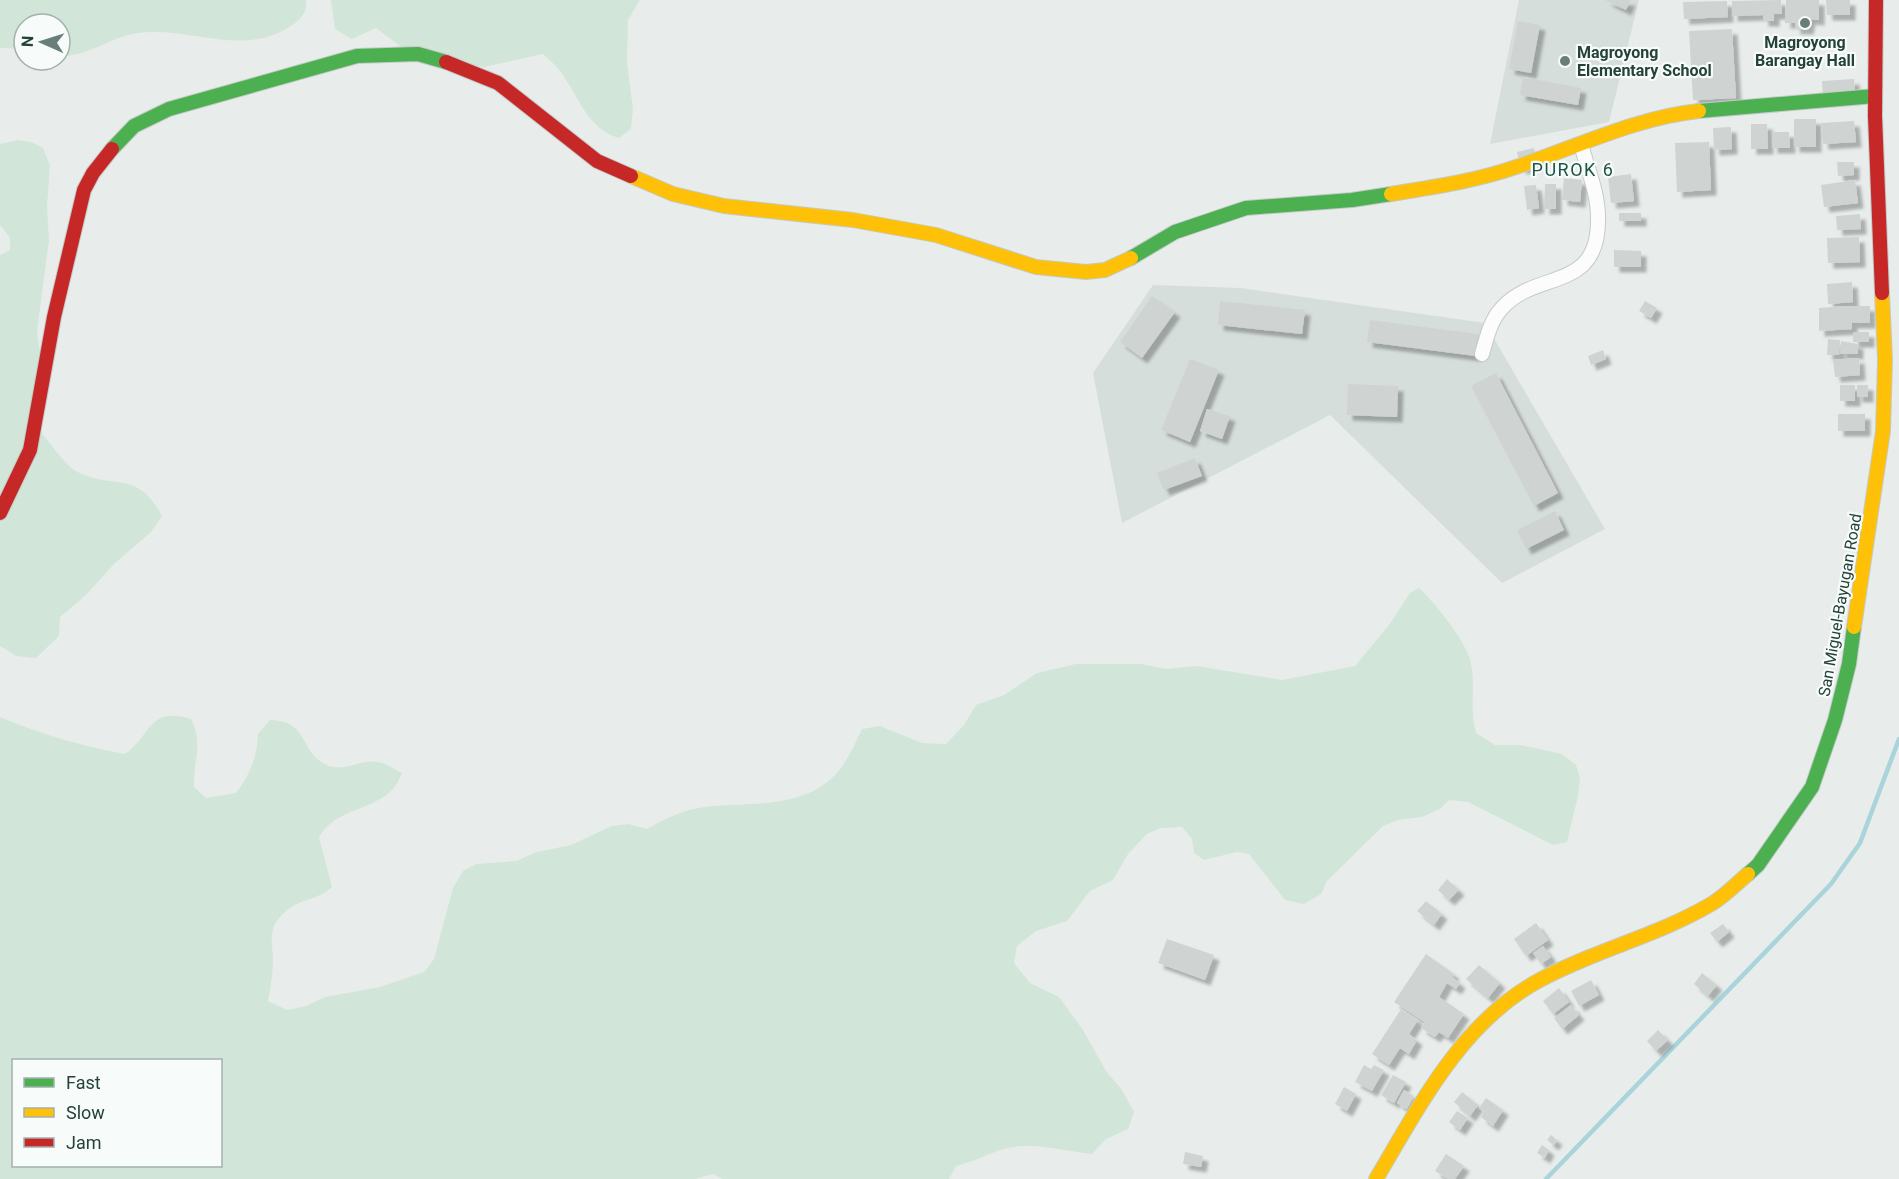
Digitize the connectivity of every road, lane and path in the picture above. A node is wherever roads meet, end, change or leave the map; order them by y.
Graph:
1 (1876, 0) edge
2 (1875, 96) junction
3 (1581, 144) junction
4 (1482, 354) dead end
5 (0, 513) edge
6 (1376, 1179) edge

1 - 2 street, San Miguel-Bayugan Road
2 - 3 street
2 - 6 street, San Miguel-Bayugan Road
3 - 4 street
3 - 5 street

